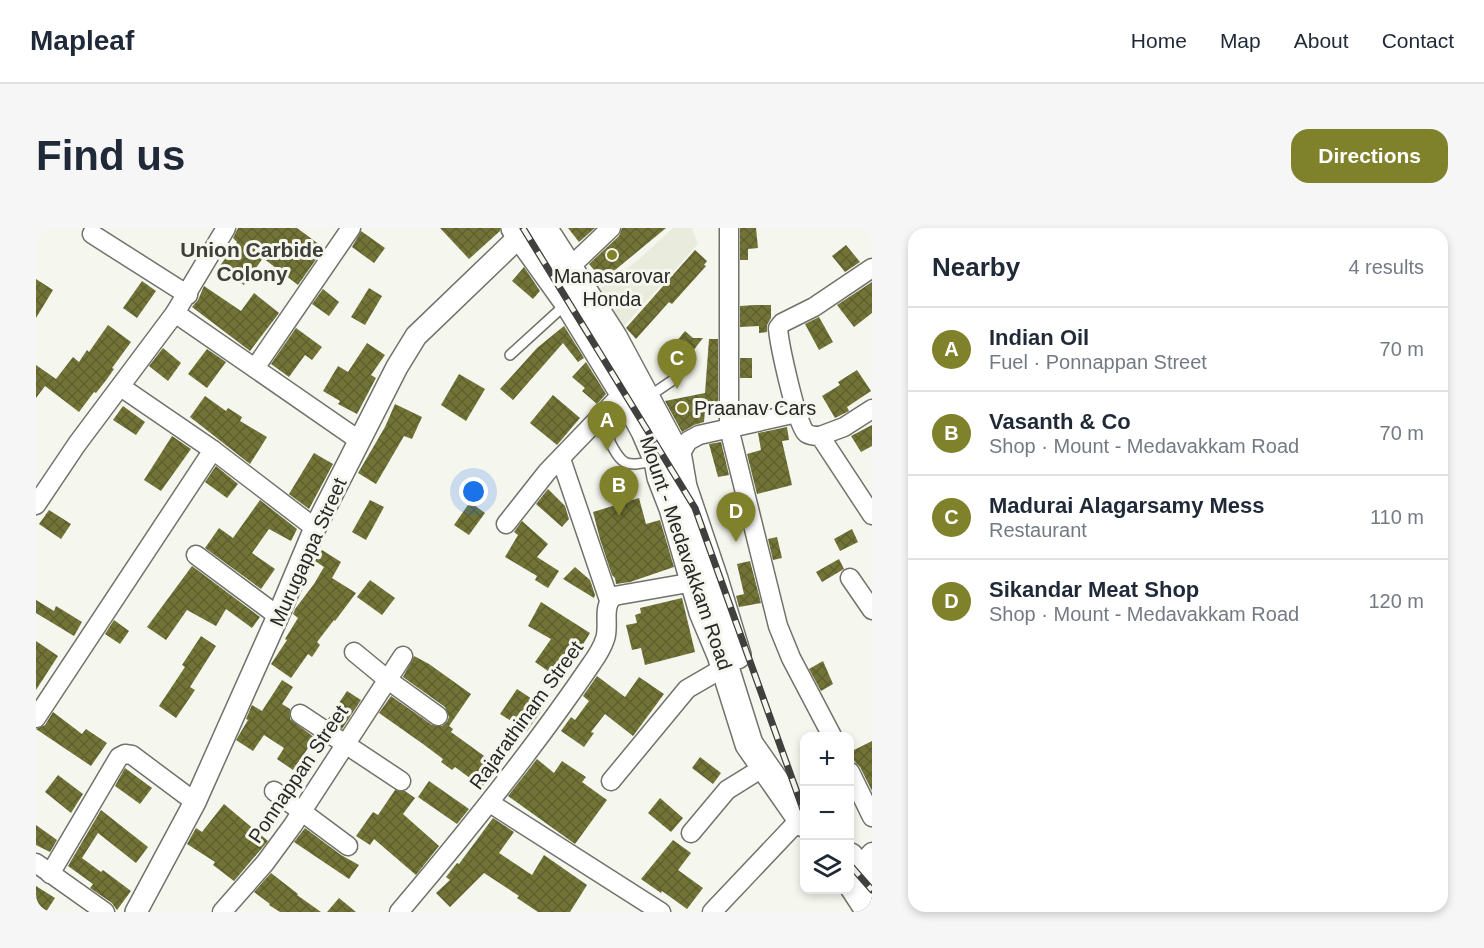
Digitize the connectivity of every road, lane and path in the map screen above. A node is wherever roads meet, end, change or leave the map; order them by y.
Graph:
1 (226, 228) edge
2 (351, 228) edge
3 (611, 228) edge
4 (729, 228) edge
5 (527, 230) edge
6 (92, 234) dead end
7 (570, 267) junction
8 (872, 268) edge
9 (188, 295) junction
10 (568, 302) junction
11 (176, 313) junction
12 (510, 355) dead end
13 (255, 368) junction
14 (676, 378) dead end
15 (121, 387) junction
16 (634, 400) junction
17 (872, 409) edge
18 (797, 413) junction
19 (729, 428) junction
20 (820, 436) junction
21 (360, 441) junction
22 (213, 450) junction
23 (561, 459) junction
24 (668, 459) junction
25 (36, 505) edge
26 (872, 515) edge
27 (506, 524) dead end
28 (315, 528) junction
29 (196, 555) dead end
30 (850, 578) dead end
31 (694, 582) junction
32 (609, 600) junction
33 (872, 610) edge
34 (278, 616) junction
35 (354, 652) dead end
36 (403, 656) dead end
37 (725, 667) junction
38 (388, 680) junction
39 (300, 714) dead end
40 (438, 716) dead end
41 (36, 718) edge
42 (830, 732) edge
43 (346, 745) junction
44 (764, 767) junction
45 (401, 781) dead end
46 (611, 781) dead end
47 (854, 782) edge
48 (273, 791) dead end
49 (195, 802) junction
50 (490, 803) junction
51 (800, 809) edge
52 (800, 811) edge
53 (301, 813) junction
54 (800, 818) edge
55 (872, 818) edge
56 (691, 833) dead end
57 (348, 846) dead end
58 (43, 868) edge
59 (105, 912) edge
60 (136, 912) edge
61 (222, 912) edge
62 (399, 912) edge
63 (661, 912) edge
64 (712, 912) edge

1 - 9 street
2 - 13 street
3 - 7 street
4 - 19 street
5 - 7 main road, Mount - Medavakkam Road
5 - 10 main road, Mount - Medavakkam Road
5 - 21 street, Murugappa Street
6 - 9 street
7 - 16 main road, Mount - Medavakkam Road
8 - 18 street
9 - 11 street
10 - 12 lane
10 - 16 main road, Mount - Medavakkam Road
11 - 13 street
11 - 15 street
13 - 21 street
14 - 16 lane
15 - 22 street
15 - 25 street
16 - 23 street
16 - 24 main road, Mount - Medavakkam Road
16 - 24 lane
17 - 20 street
18 - 19 street
18 - 20 street
19 - 24 street
19 - 42 street
20 - 26 street
21 - 28 street, Murugappa Street
22 - 28 street
22 - 41 street
23 - 27 street
23 - 32 street
24 - 31 main road, Mount - Medavakkam Road
24 - 51 main road, Mount - Medavakkam Road
28 - 34 street, Murugappa Street
29 - 34 street
30 - 33 street
31 - 32 street
31 - 37 main road, Mount - Medavakkam Road
32 - 50 street, Rajarathinam Street
34 - 49 street, Murugappa Street
35 - 38 street
36 - 38 street, Ponnappan Street
37 - 44 main road, Mount - Medavakkam Road
37 - 46 street
38 - 40 street
38 - 43 street, Ponnappan Street
39 - 43 street
43 - 45 street
43 - 53 street, Ponnappan Street
44 - 52 main road, Mount - Medavakkam Road
44 - 56 street
47 - 55 street
48 - 53 street
49 - 58 street
49 - 60 street, Murugappa Street
50 - 62 street, Rajarathinam Street
50 - 63 street
53 - 57 street
53 - 61 street, Ponnappan Street
54 - 64 street
58 - 59 street

